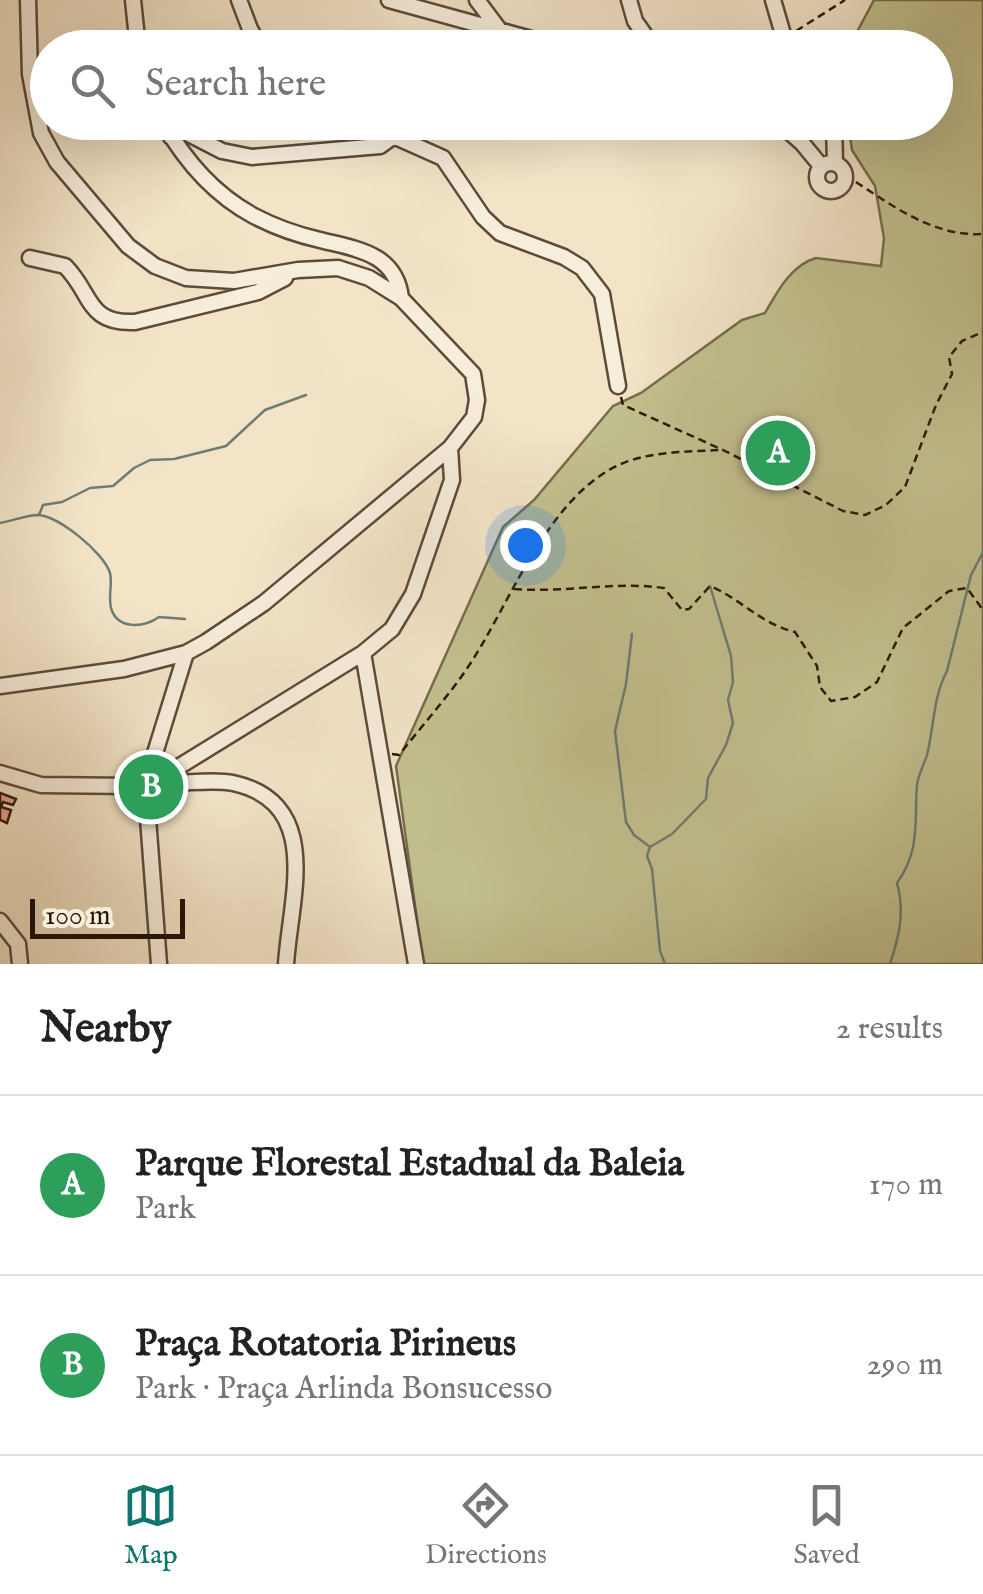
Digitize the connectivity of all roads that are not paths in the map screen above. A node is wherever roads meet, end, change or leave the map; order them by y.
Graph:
1 (28, 0) edge
2 (133, 0) edge
3 (239, 0) edge
4 (389, 0) edge
5 (476, 0) edge
6 (629, 0) edge
7 (773, 0) edge
8 (499, 29) junction
9 (136, 30) edge
10 (251, 30) edge
11 (502, 30) edge
12 (641, 30) edge
13 (781, 30) edge
14 (30, 74) edge
15 (45, 140) edge
16 (173, 140) edge
17 (201, 140) edge
18 (388, 140) edge
19 (397, 140) edge
20 (800, 140) edge
21 (834, 140) edge
22 (30, 258) dead end
23 (298, 270) junction
24 (401, 298) junction
25 (618, 386) road end
26 (450, 448) junction
27 (186, 653) junction
28 (362, 654) junction
29 (0, 686) edge
30 (151, 766) junction
31 (0, 773) edge
32 (168, 778) junction
33 (131, 786) junction
34 (148, 805) junction
35 (0, 921) edge
36 (20, 964) edge
37 (159, 964) edge
38 (286, 964) edge
39 (416, 964) edge

1 - 14 street
2 - 9 street
3 - 10 street
4 - 8 street
5 - 8 street
6 - 12 street
7 - 13 street
8 - 11 street
15 - 23 street
16 - 24 street
17 - 18 street
19 - 25 street
20 - 21 street
22 - 23 street
23 - 24 street
24 - 26 street
26 - 27 street
26 - 28 street
27 - 29 street
27 - 30 street
28 - 32 street
28 - 39 street
30 - 32 street
30 - 33 street
31 - 33 street
32 - 34 street
32 - 38 street
33 - 34 street
34 - 37 street
35 - 36 street

